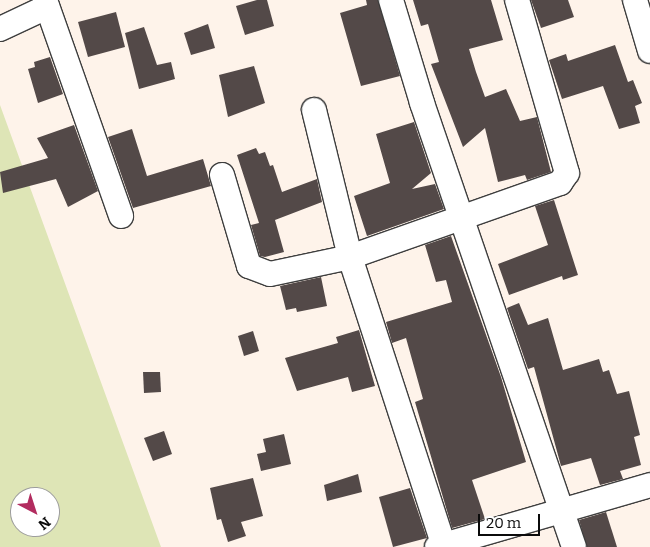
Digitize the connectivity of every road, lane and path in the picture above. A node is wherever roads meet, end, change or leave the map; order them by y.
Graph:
1 (391, 0) edge
2 (516, 0) edge
3 (635, 0) edge
4 (46, 3) edge
5 (0, 29) edge
6 (650, 52) edge
7 (314, 110) dead end
8 (222, 175) dead end
9 (461, 215) junction
10 (121, 216) dead end
11 (350, 256) junction
12 (650, 485) edge
13 (563, 507) junction
14 (441, 546) edge
15 (574, 547) edge

1 - 9 street
2 - 9 street
3 - 6 street
4 - 5 street
4 - 10 street
7 - 11 street
8 - 11 street
9 - 11 street
9 - 13 street
11 - 14 street
12 - 13 street
13 - 14 street
13 - 15 street

